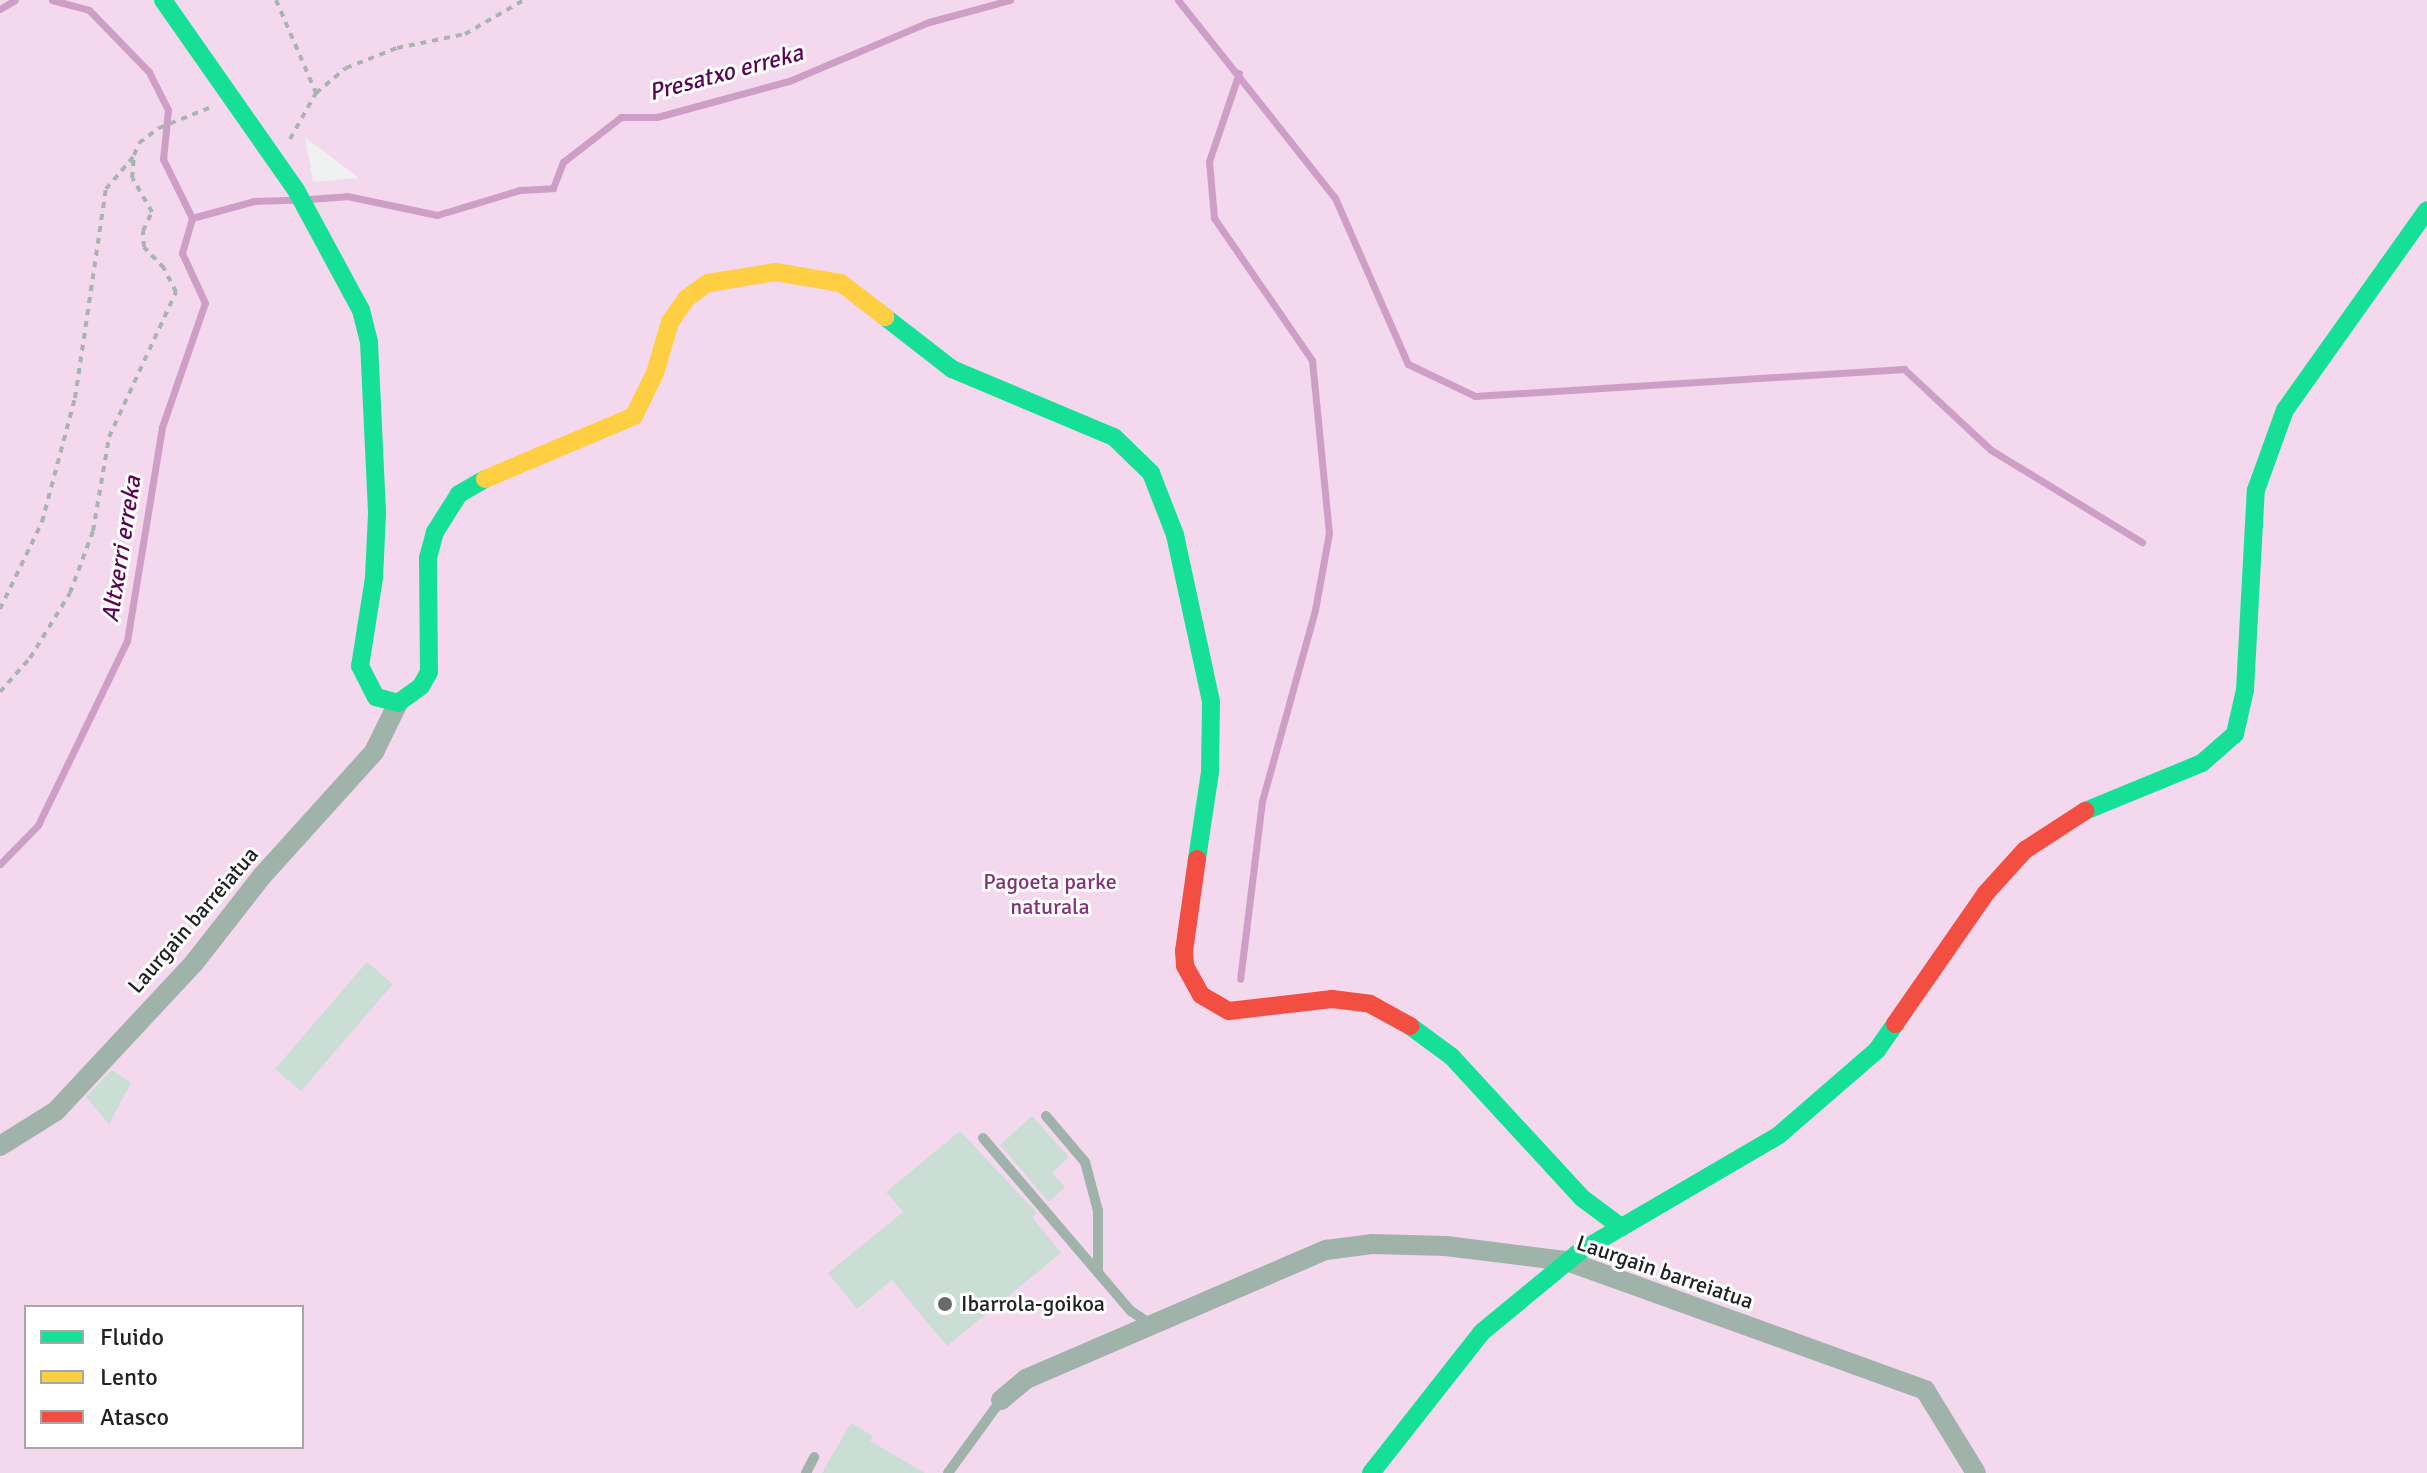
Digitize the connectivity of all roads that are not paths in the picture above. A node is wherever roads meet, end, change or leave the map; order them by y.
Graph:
1 (163, 0) edge
2 (2427, 210) edge
3 (398, 703) junction
4 (1046, 1116) dead end
5 (983, 1138) dead end
6 (0, 1146) edge
7 (1621, 1227) junction
8 (1567, 1261) junction
9 (1098, 1273) junction
10 (1153, 1326) junction
11 (1001, 1400) joint
12 (814, 1457) dead end
13 (806, 1473) edge
14 (948, 1473) edge
15 (1371, 1473) edge
16 (1976, 1473) edge

1 - 3 street
2 - 7 street
3 - 6 street, Laurgain barreiatua
3 - 7 street
4 - 9 lane
5 - 9 lane
7 - 8 street
8 - 10 street, Laurgain barreiatua
8 - 15 street
8 - 16 street, Laurgain barreiatua
9 - 10 lane
10 - 11 street, Laurgain barreiatua
11 - 14 lane
12 - 13 lane

